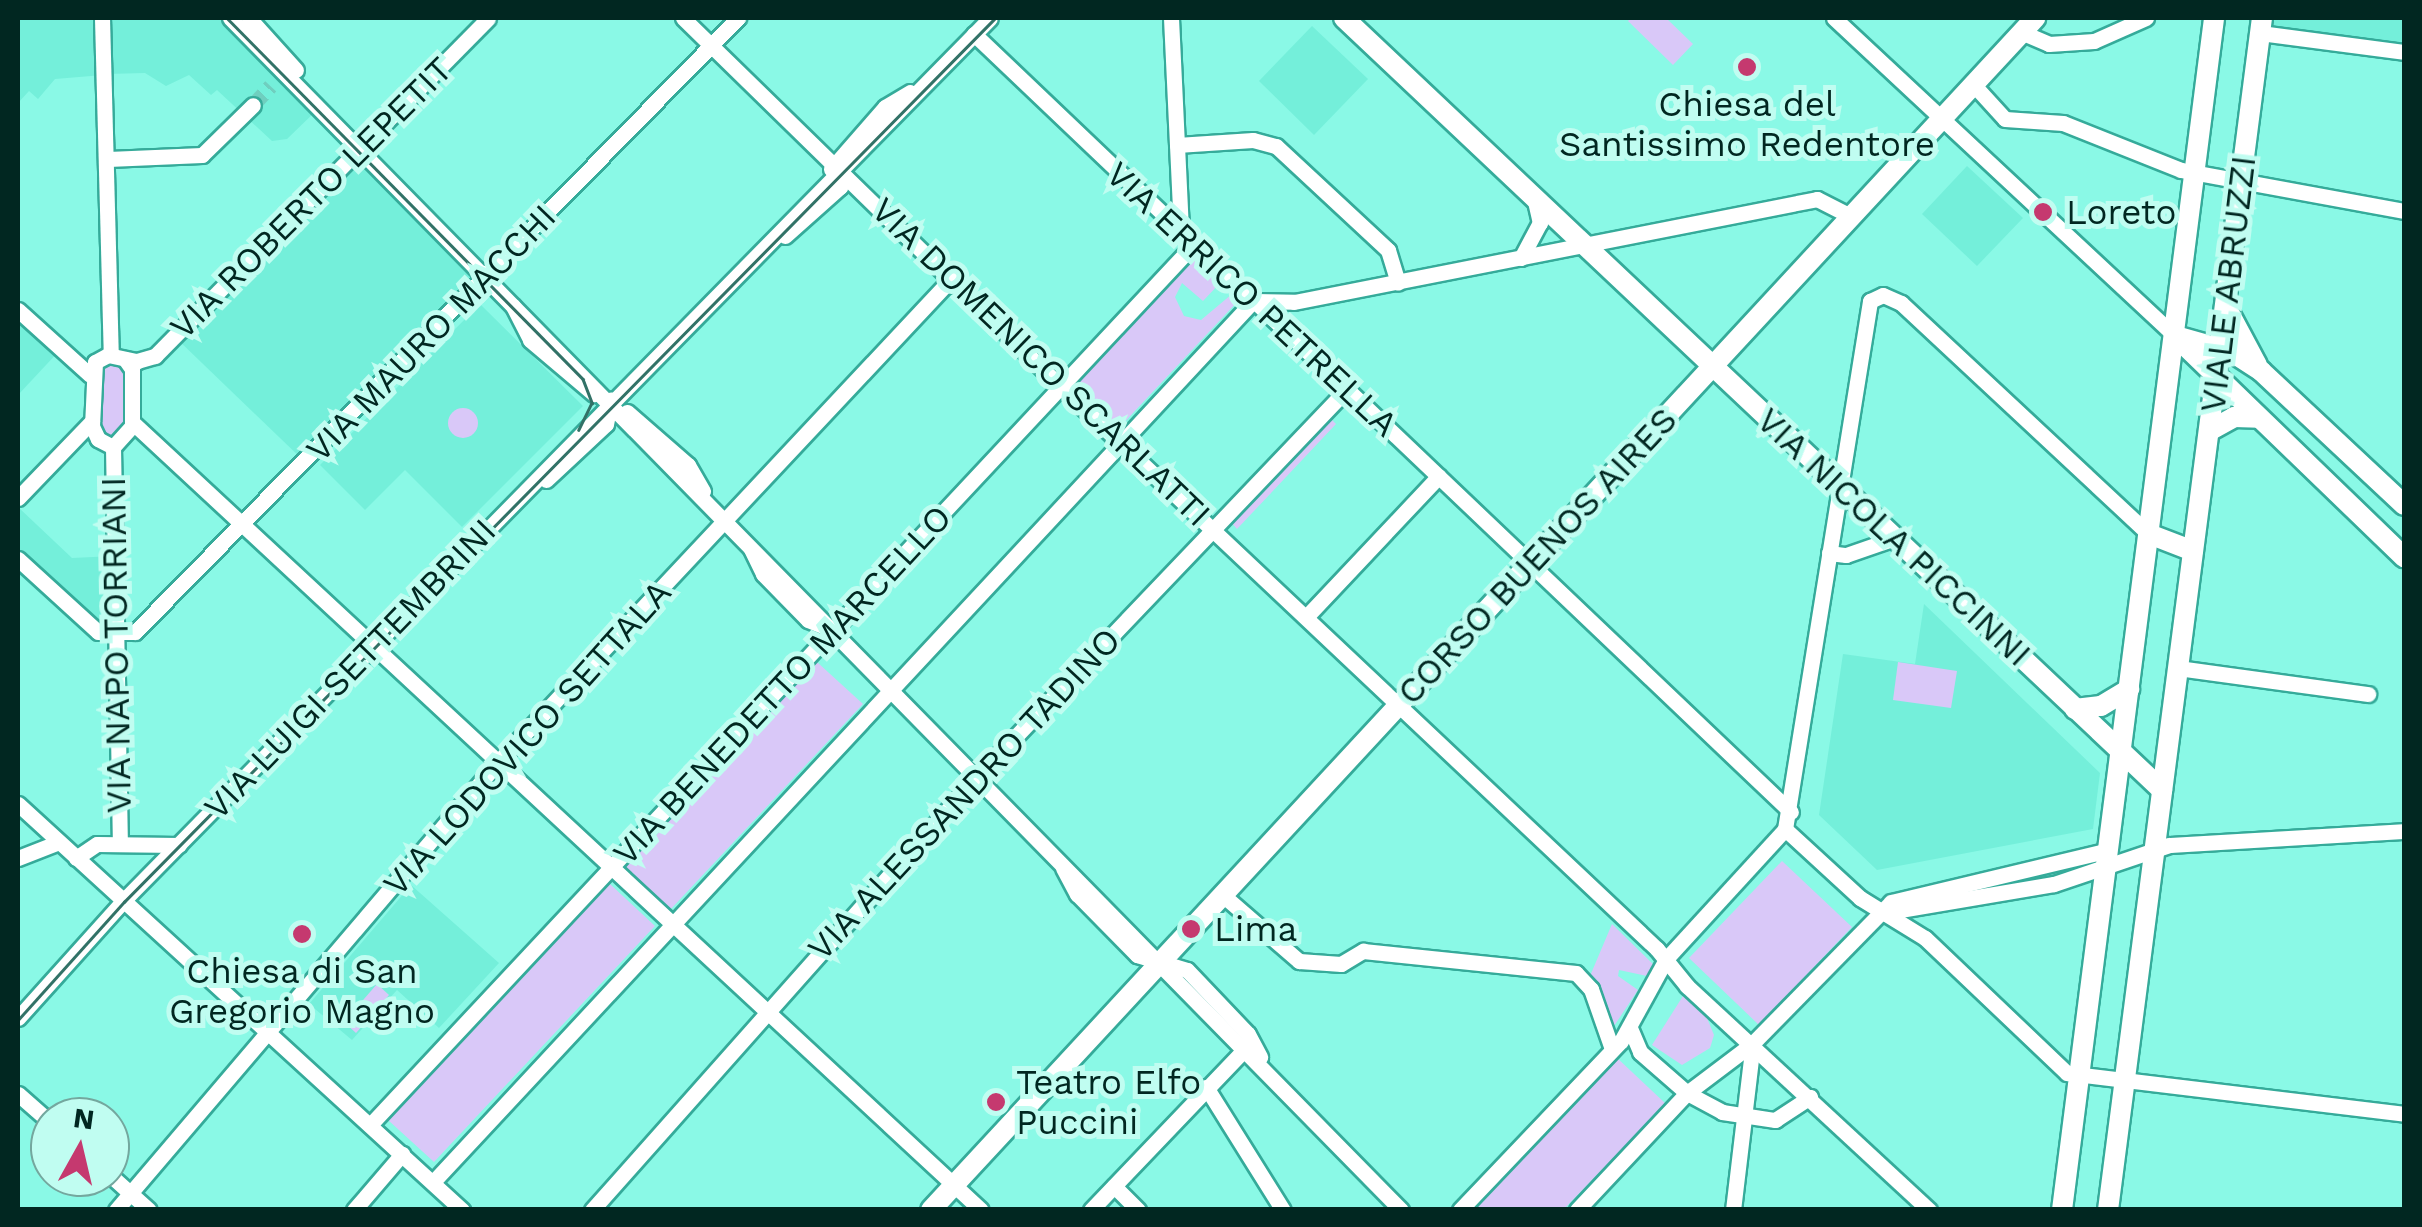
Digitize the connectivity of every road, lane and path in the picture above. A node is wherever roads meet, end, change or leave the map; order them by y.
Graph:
1 (102, 18) edge
2 (230, 18) edge
3 (249, 18) edge
4 (277, 18) edge
5 (488, 18) edge
6 (683, 18) edge
7 (738, 18) edge
8 (990, 18) edge
9 (1171, 18) edge
10 (1344, 18) edge
11 (1834, 18) edge
12 (2146, 18) edge
13 (2214, 18) edge
14 (2028, 25) edge
15 (2261, 25) edge
16 (256, 34) junction
17 (974, 34) junction
18 (713, 46) junction
19 (2404, 52) edge
20 (287, 68) junction
21 (1973, 84) junction
22 (271, 86) tunnel mouth
23 (253, 105) tunnel mouth
24 (1942, 118) junction
25 (362, 145) junction
26 (1177, 145) junction
27 (108, 159) junction
28 (834, 170) junction
29 (2195, 173) junction
30 (2242, 178) junction
31 (1534, 198) junction
32 (2404, 211) edge
33 (1851, 216) junction
34 (1181, 232) junction
35 (1194, 244) junction
36 (1585, 247) junction
37 (1521, 258) junction
38 (486, 277) junction
39 (952, 278) junction
40 (1398, 282) junction
41 (1254, 300) junction
42 (2225, 304) junction
43 (18, 310) edge
44 (2174, 335) junction
45 (2220, 347) junction
46 (118, 357) junction
47 (1712, 366) junction
48 (2261, 371) junction
49 (90, 375) junction
50 (2215, 381) junction
51 (1061, 386) junction
52 (1347, 388) junction
53 (610, 402) junction
54 (2259, 418) junction
55 (92, 421) junction
56 (132, 422) junction
57 (2209, 432) junction
58 (1121, 442) junction
59 (113, 446) junction
60 (1439, 476) junction
61 (1838, 485) junction
62 (18, 498) edge
63 (2404, 505) edge
64 (725, 520) junction
65 (244, 525) junction
66 (1214, 529) junction
67 (2149, 534) junction
68 (1895, 538) junction
69 (2193, 550) junction
70 (1828, 553) junction
71 (2404, 557) edge
72 (18, 559) edge
73 (1530, 563) junction
74 (1307, 616) junction
75 (834, 630) junction
76 (116, 636) junction
77 (372, 646) junction
78 (2178, 668) junction
79 (892, 688) junction
80 (2129, 689) junction
81 (2368, 694) dead end
82 (1400, 704) junction
83 (2076, 709) junction
84 (2121, 750) junction
85 (498, 762) junction
86 (978, 776) junction
87 (2162, 790) junction
88 (18, 804) edge
89 (1791, 812) junction
90 (1785, 828) junction
91 (2404, 831) edge
92 (58, 842) junction
93 (120, 844) junction
94 (179, 844) junction
95 (2154, 850) junction
96 (18, 858) edge
97 (76, 858) junction
98 (2107, 860) junction
99 (611, 868) junction
100 (2054, 884) junction
101 (1225, 898) junction
102 (123, 901) junction
103 (2102, 909) junction
104 (1880, 912) junction
105 (674, 924) junction
106 (1666, 959) junction
107 (1165, 963) junction
108 (765, 1009) junction
109 (18, 1018) edge
110 (270, 1034) junction
111 (1621, 1039) junction
112 (1753, 1043) junction
113 (1245, 1048) junction
114 (1266, 1069) junction
115 (2080, 1074) junction
116 (2114, 1079) junction
117 (1206, 1087) junction
118 (1687, 1093) junction
119 (1810, 1096) junction
120 (2404, 1114) edge
121 (1745, 1118) junction
122 (370, 1124) junction
123 (402, 1154) junction
124 (433, 1182) junction
125 (954, 1184) junction
126 (1114, 1186) junction
127 (130, 1193) joint
128 (149, 1210) edge
129 (354, 1210) edge
130 (462, 1210) edge
131 (592, 1210) edge
132 (932, 1210) edge
133 (980, 1210) edge
134 (1092, 1210) edge
135 (1138, 1210) edge
136 (1283, 1210) edge
137 (1401, 1210) edge
138 (1460, 1210) edge
139 (1576, 1210) edge
140 (1733, 1210) edge
141 (1929, 1210) edge
142 (2062, 1210) edge
143 (2108, 1210) edge

1 - 27 street
2 - 16 street
3 - 16 street
4 - 16 street
5 - 25 street, VIA ROBERTO LEPETIT
6 - 18 street, VIA DOMENICO SCARLATTI
7 - 18 street, VIA MAURO MACCHI
8 - 17 street, VIA LUIGI SETTEMBRINI
9 - 26 street
10 - 31 main road, VIA NICOLA PICCINNI
11 - 24 street
12 - 14 street
13 - 29 main road, VIALE ABRUZZI
14 - 21 main road
15 - 19 street
15 - 30 main road, VIALE ABRUZZI
16 - 20 street
17 - 28 street, VIA LUIGI SETTEMBRINI
17 - 34 street, VIA ERRICO PETRELLA
18 - 28 street, VIA DOMENICO SCARLATTI
18 - 38 street, VIA MAURO MACCHI
20 - 22 street
20 - 25 street
21 - 24 main road
21 - 29 street
23 - 27 street
24 - 33 main road, CORSO BUENOS AIRES
24 - 44 street
25 - 38 street
25 - 46 street, VIA ROBERTO LEPETIT
26 - 34 street
26 - 40 street
27 - 46 street
28 - 39 street, VIA DOMENICO SCARLATTI
28 - 53 street, VIA LUIGI SETTEMBRINI
29 - 30 street
29 - 44 main road, VIALE ABRUZZI
30 - 32 street
30 - 42 main road, VIALE ABRUZZI
31 - 36 main road, VIA NICOLA PICCINNI
31 - 37 street
33 - 36 street
33 - 47 main road, CORSO BUENOS AIRES
34 - 35 street, VIA ERRICO PETRELLA
35 - 41 street, VIA ERRICO PETRELLA
35 - 51 street, VIA BENEDETTO MARCELLO
36 - 37 street
36 - 47 main road, VIA NICOLA PICCINNI
37 - 40 street
38 - 53 street
38 - 65 street, VIA MAURO MACCHI
39 - 51 street, VIA DOMENICO SCARLATTI
39 - 64 street, VIA LODOVICO SETTALA
40 - 41 street
41 - 52 street, VIA ERRICO PETRELLA
41 - 58 street
42 - 45 main road, VIALE ABRUZZI
42 - 48 main road
43 - 49 street
44 - 45 main road
44 - 50 main road
44 - 67 main road, VIALE ABRUZZI
45 - 48 main road
45 - 50 main road, VIALE ABRUZZI
46 - 49 street
46 - 56 street
47 - 61 main road, VIA NICOLA PICCINNI
47 - 73 main road, CORSO BUENOS AIRES
48 - 63 main road
49 - 55 street
50 - 54 main road
50 - 57 main road, VIALE ABRUZZI
51 - 58 street, VIA DOMENICO SCARLATTI
51 - 75 street, VIA BENEDETTO MARCELLO
52 - 60 street, VIA ERRICO PETRELLA
52 - 66 street, VIA ALESSANDRO TADINO
53 - 64 street
53 - 77 street, VIA LUIGI SETTEMBRINI
54 - 57 main road
54 - 71 main road
55 - 59 street
55 - 62 street
56 - 59 street
56 - 65 street
57 - 69 main road, VIALE ABRUZZI
58 - 66 street, VIA DOMENICO SCARLATTI
58 - 79 street
59 - 76 street, VIA NAPO TORRIANI
60 - 73 street, VIA ERRICO PETRELLA
60 - 74 street
61 - 67 street
61 - 68 main road, VIA NICOLA PICCINNI
61 - 70 street
64 - 75 street
64 - 85 street, VIA LODOVICO SETTALA
65 - 76 street, VIA MAURO MACCHI
65 - 77 street
66 - 74 street, VIA DOMENICO SCARLATTI
66 - 86 street, VIA ALESSANDRO TADINO
67 - 69 main road
67 - 80 main road, VIALE ABRUZZI
68 - 70 street
68 - 83 main road, VIA NICOLA PICCINNI
69 - 78 main road, VIALE ABRUZZI
70 - 89 street
72 - 76 street
73 - 82 main road, CORSO BUENOS AIRES
73 - 89 street, VIA ERRICO PETRELLA
74 - 82 street, VIA DOMENICO SCARLATTI
75 - 79 street
75 - 99 street, VIA BENEDETTO MARCELLO
76 - 93 street, VIA NAPO TORRIANI
77 - 85 street
77 - 94 street, VIA LUIGI SETTEMBRINI
78 - 81 street
78 - 87 main road, VIALE ABRUZZI
79 - 86 street
79 - 105 street
80 - 83 main road
80 - 84 main road, VIALE ABRUZZI
82 - 101 main road, CORSO BUENOS AIRES
82 - 106 street, VIA DOMENICO SCARLATTI
83 - 84 main road, VIA NICOLA PICCINNI
84 - 87 main road, VIA NICOLA PICCINNI
84 - 98 main road, VIALE ABRUZZI
85 - 99 street
85 - 110 street, VIA LODOVICO SETTALA
86 - 107 street
86 - 108 street, VIA ALESSANDRO TADINO
87 - 95 main road, VIALE ABRUZZI
88 - 92 street
89 - 90 street
90 - 104 street
90 - 106 street
91 - 95 street
92 - 96 street
92 - 97 street
93 - 94 street
93 - 97 street
94 - 102 street, VIA LUIGI SETTEMBRINI
95 - 98 street
95 - 116 main road, VIALE ABRUZZI
97 - 102 street
98 - 100 street
98 - 103 main road, VIALE ABRUZZI
98 - 104 street
99 - 105 street
99 - 122 street, VIA BENEDETTO MARCELLO
100 - 103 street
100 - 104 street
101 - 107 main road, CORSO BUENOS AIRES
101 - 111 street
102 - 109 street, VIA LUIGI SETTEMBRINI
102 - 110 street
103 - 115 main road, VIALE ABRUZZI
104 - 112 street
104 - 115 street
105 - 108 street
105 - 124 street
106 - 111 street
106 - 112 street, VIA DOMENICO SCARLATTI
107 - 113 street
107 - 114 street
107 - 125 main road
108 - 125 street
108 - 131 street, VIA ALESSANDRO TADINO
110 - 122 street
110 - 127 street, VIA LODOVICO SETTALA
111 - 118 street
111 - 138 street
112 - 118 street
112 - 119 street, VIA DOMENICO SCARLATTI
112 - 121 street
113 - 114 street
113 - 117 street
114 - 137 street
115 - 116 street
115 - 142 main road, VIALE ABRUZZI
116 - 120 street
116 - 143 main road, VIALE ABRUZZI
117 - 126 street
117 - 136 street
118 - 121 street
118 - 139 street
119 - 121 street
119 - 141 street, VIA DOMENICO SCARLATTI
121 - 140 street
122 - 123 street
123 - 124 street
123 - 129 street
124 - 130 street
125 - 132 main road
125 - 133 street
126 - 134 street
126 - 135 street
127 - 128 street

